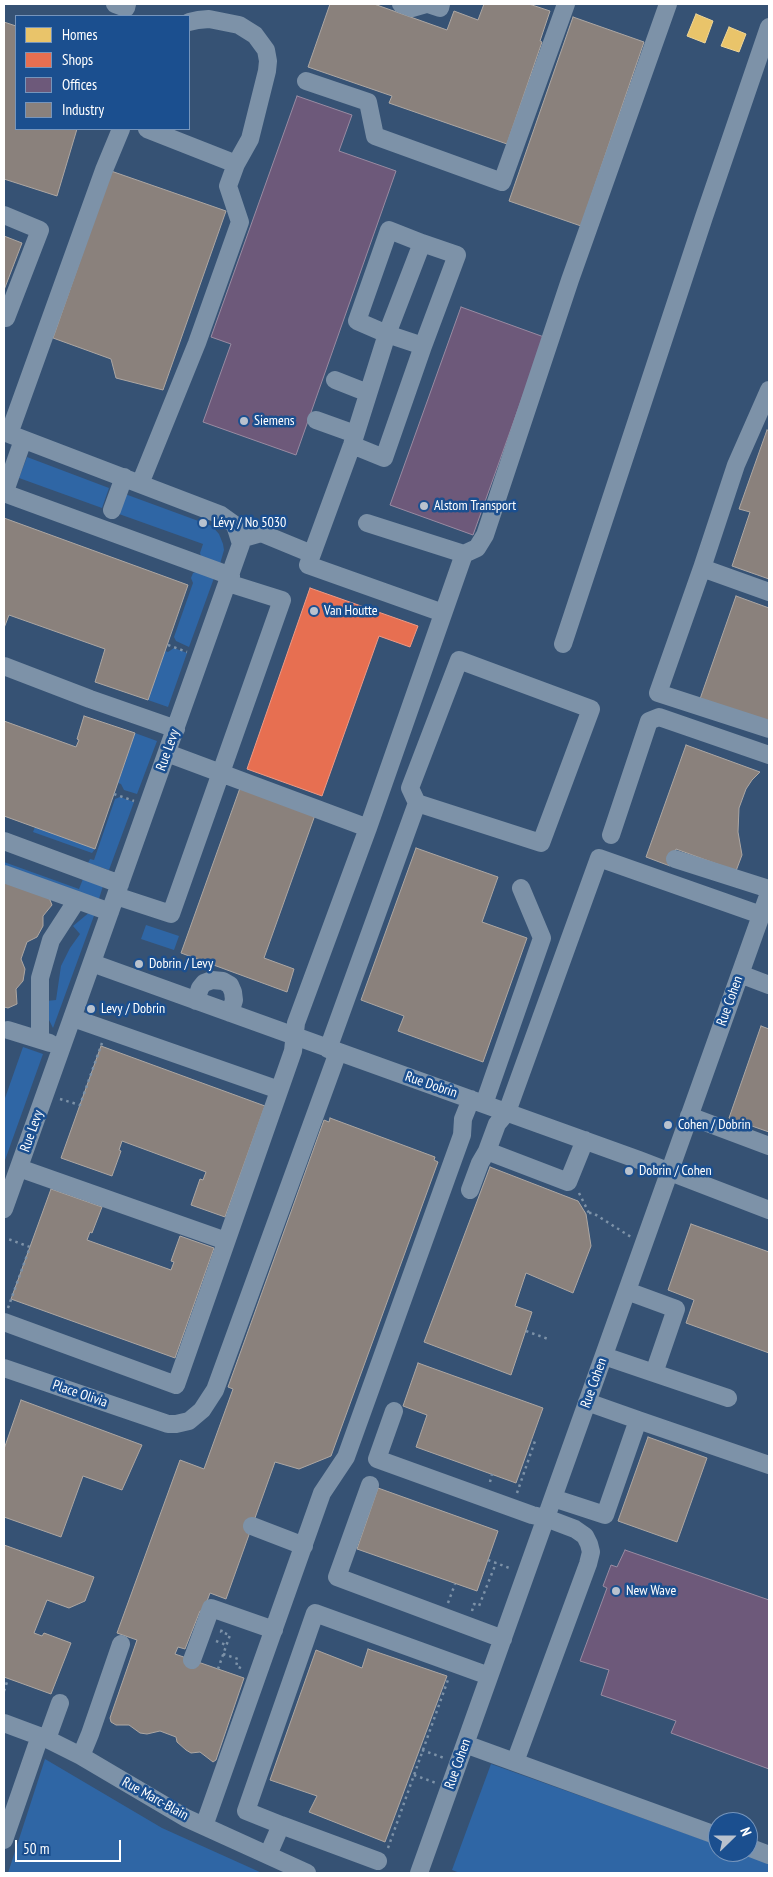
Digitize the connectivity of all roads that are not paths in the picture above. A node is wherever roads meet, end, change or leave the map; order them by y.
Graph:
1 (115, 4) edge
2 (128, 4) edge
3 (401, 4) edge
4 (427, 4) edge
5 (441, 4) edge
6 (566, 4) edge
7 (668, 4) edge
8 (190, 22) edge
9 (769, 27) edge
10 (306, 81) dead end
11 (121, 130) edge
12 (151, 130) edge
13 (236, 164) junction
14 (4, 215) edge
15 (422, 242) junction
16 (4, 317) edge
17 (387, 334) junction
18 (423, 346) junction
19 (335, 380) dead end
20 (769, 390) edge
21 (368, 393) junction
22 (316, 420) dead end
23 (12, 435) edge
24 (354, 439) junction
25 (124, 478) junction
26 (140, 484) junction
27 (4, 494) edge
28 (112, 510) dead end
29 (367, 523) dead end
30 (240, 539) junction
31 (312, 554) junction
32 (464, 554) junction
33 (702, 568) junction
34 (230, 580) junction
35 (769, 592) edge
36 (443, 613) junction
37 (563, 644) dead end
38 (4, 666) edge
39 (176, 729) junction
40 (769, 729) edge
41 (167, 753) junction
42 (769, 755) edge
43 (220, 773) junction
44 (417, 803) junction
45 (368, 828) junction
46 (611, 835) dead end
47 (4, 841) edge
48 (675, 859) dead end
49 (4, 874) edge
50 (521, 888) dead end
51 (118, 890) junction
52 (769, 891) edge
53 (77, 900) junction
54 (110, 912) junction
55 (761, 915) junction
56 (92, 963) junction
57 (740, 974) junction
58 (769, 985) edge
59 (196, 1000) junction
60 (230, 1013) junction
61 (72, 1018) junction
62 (5, 1033) edge
63 (295, 1037) junction
64 (40, 1040) junction
65 (62, 1046) junction
66 (333, 1051) junction
67 (279, 1090) junction
68 (478, 1102) junction
69 (507, 1112) junction
70 (689, 1116) junction
71 (585, 1140) junction
72 (769, 1146) edge
73 (487, 1151) junction
74 (19, 1168) junction
75 (670, 1172) junction
76 (470, 1190) dead end
77 (4, 1209) edge
78 (769, 1210) edge
79 (226, 1242) junction
80 (627, 1291) junction
81 (5, 1318) edge
82 (604, 1356) junction
83 (4, 1368) edge
84 (654, 1373) junction
85 (728, 1398) dead end
86 (587, 1402) junction
87 (394, 1411) dead end
88 (638, 1420) junction
89 (769, 1465) edge
90 (370, 1484) dead end
91 (553, 1498) junction
92 (546, 1518) junction
93 (252, 1526) dead end
94 (304, 1546) junction
95 (274, 1630) junction
96 (503, 1639) junction
97 (121, 1644) dead end
98 (192, 1660) dead end
99 (489, 1676) junction
100 (60, 1703) dead end
101 (4, 1723) edge
102 (43, 1738) junction
103 (465, 1744) junction
104 (81, 1756) junction
105 (515, 1762) junction
106 (281, 1825) junction
107 (204, 1826) junction
108 (708, 1832) edge
109 (4, 1840) edge
110 (383, 1854) road end
111 (268, 1855) junction
112 (307, 1873) edge
113 (419, 1873) edge

1 - 2 street
3 - 4 street
4 - 5 street
6 - 10 street
7 - 32 street
8 - 13 street
9 - 37 street
11 - 23 street
12 - 13 street
13 - 26 street
14 - 16 street
15 - 17 street
15 - 17 street
15 - 18 street
17 - 18 street
17 - 21 street
18 - 24 street
19 - 21 street
20 - 33 street
21 - 24 street
22 - 24 street
23 - 25 street
23 - 27 street
24 - 31 street
25 - 26 street
25 - 28 street
26 - 30 street
27 - 34 street
29 - 32 street
30 - 31 street
30 - 34 street, Rue Levy
31 - 36 street
32 - 36 street
33 - 35 street
33 - 40 street
34 - 39 street, Rue Levy
34 - 43 street
36 - 45 street
38 - 39 street
39 - 41 street, Rue Levy
41 - 43 street
41 - 51 street, Rue Levy
42 - 46 street
43 - 45 street
43 - 51 street
44 - 44 street
44 - 66 street
45 - 63 street
47 - 51 street
48 - 52 street
49 - 53 street
50 - 68 street
51 - 54 street, Rue Levy
52 - 55 street, Rue Cohen
53 - 54 street
53 - 64 street
54 - 56 street, Rue Levy
55 - 57 street, Rue Cohen
55 - 69 street
56 - 59 street, Rue Dobrin
56 - 61 street, Rue Levy
57 - 58 street
57 - 70 street, Rue Cohen
59 - 60 street, Rue Dobrin
59 - 60 street
60 - 63 street, Rue Dobrin
61 - 65 street, Rue Levy
61 - 67 street
62 - 64 street
63 - 66 street, Rue Dobrin
63 - 67 street
64 - 65 street
65 - 74 street, Rue Levy
66 - 68 street, Rue Dobrin
66 - 83 street, Place Olivia
67 - 79 street
68 - 69 street, Rue Dobrin
68 - 94 street
69 - 71 street, Rue Dobrin
69 - 73 street
70 - 72 street
70 - 75 street, Rue Cohen
71 - 73 street
71 - 75 street, Rue Dobrin
73 - 76 street
74 - 77 street, Rue Levy
74 - 79 street
75 - 78 street, Rue Dobrin
75 - 80 street, Rue Cohen
79 - 81 street
80 - 82 street, Rue Cohen
80 - 84 street
82 - 84 street
82 - 86 street, Rue Cohen
84 - 85 street
86 - 88 street
86 - 91 street, Rue Cohen
87 - 92 street
88 - 89 street
88 - 91 street
90 - 96 street
91 - 92 street, Rue Cohen
92 - 96 street, Rue Cohen
92 - 105 street
93 - 94 street
94 - 95 street
95 - 98 street
95 - 107 street
96 - 99 street, Rue Cohen
97 - 104 street
99 - 103 street, Rue Cohen
99 - 106 street
100 - 102 street
101 - 102 street, Rue Marc-Blain
102 - 104 street, Rue Marc-Blain
102 - 109 street
103 - 105 street
103 - 113 street, Rue Cohen
104 - 107 street, Rue Marc-Blain
105 - 108 street
106 - 110 street
106 - 111 street
107 - 111 street, Rue Marc-Blain
111 - 112 street, Rue Marc-Blain

